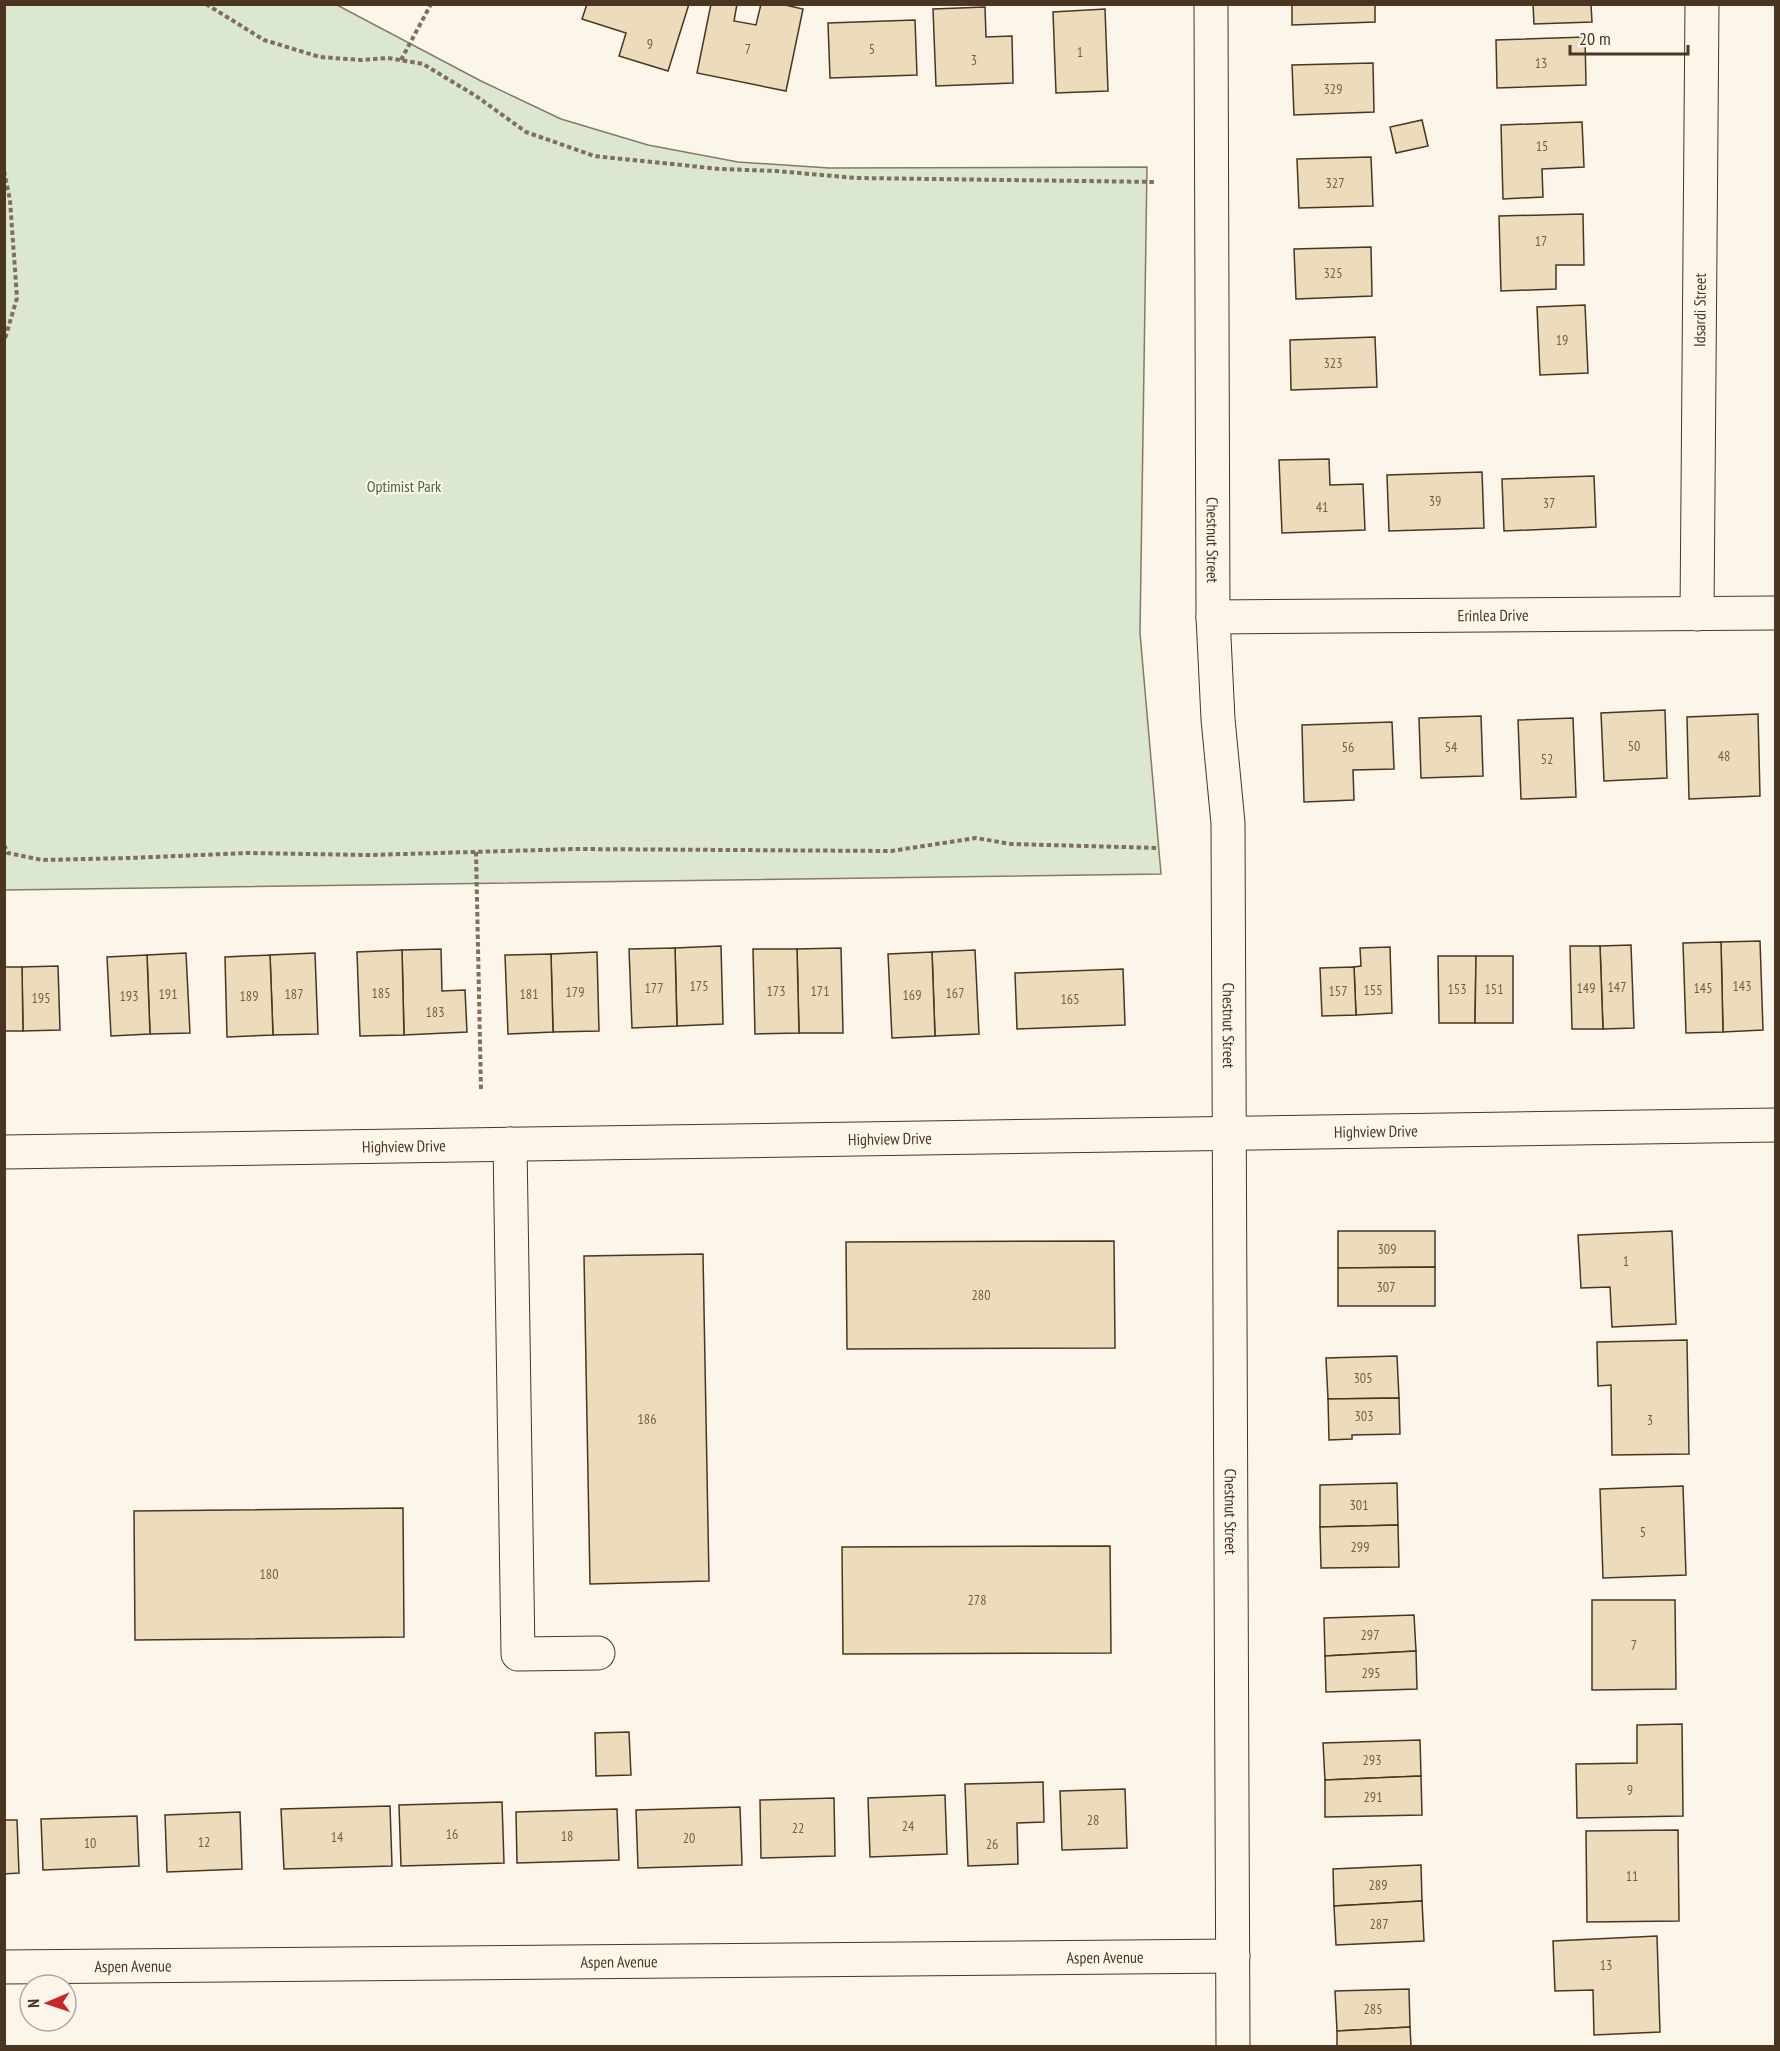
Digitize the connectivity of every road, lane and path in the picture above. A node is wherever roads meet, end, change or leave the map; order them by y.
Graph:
1 (206, 4) edge
2 (430, 4) edge
3 (1211, 4) edge
4 (1702, 4) edge
5 (401, 60) junction
6 (4, 171) edge
7 (1156, 182) dead end
8 (4, 342) edge
9 (1776, 613) edge
10 (1697, 614) junction
11 (1213, 617) junction
12 (4, 845) edge
13 (1159, 848) dead end
14 (476, 852) junction
15 (481, 1090) dead end
16 (1776, 1125) edge
17 (1230, 1133) junction
18 (510, 1144) junction
19 (4, 1152) edge
20 (598, 1653) dead end
21 (1233, 1956) junction
22 (4, 1967) edge
23 (1233, 2046) edge

1 - 5 path
2 - 5 path
3 - 11 street, Chestnut Street
4 - 10 street, Idsardi Street
5 - 7 path
6 - 8 path
9 - 10 street, Erinlea Drive
10 - 11 street, Erinlea Drive
11 - 17 street, Chestnut Street
12 - 14 path
13 - 14 path
14 - 15 path
16 - 17 street, Highview Drive
17 - 18 street, Highview Drive
17 - 21 street, Chestnut Street
18 - 19 street, Highview Drive
18 - 20 street
21 - 22 street, Aspen Avenue
21 - 23 street, Chestnut Street

